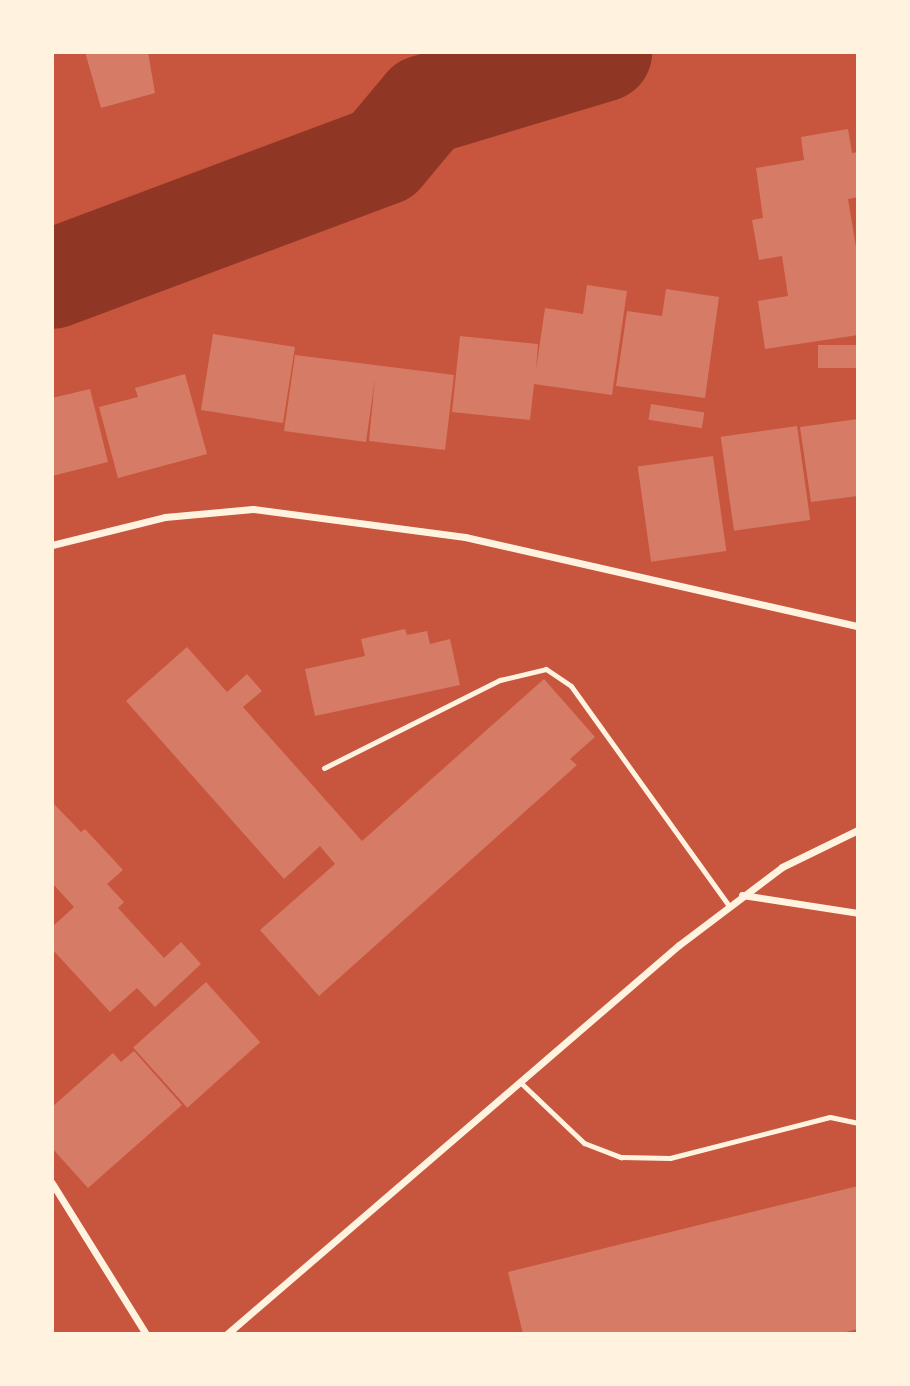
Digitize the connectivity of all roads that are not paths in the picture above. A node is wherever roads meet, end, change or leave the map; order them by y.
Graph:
1 (52, 545) edge
2 (858, 626) edge
3 (324, 768) dead end
4 (858, 830) edge
5 (742, 895) junction
6 (729, 905) junction
7 (858, 913) edge
8 (521, 1083) junction
9 (858, 1123) edge
10 (52, 1183) edge
11 (146, 1334) edge
12 (227, 1334) edge

1 - 2 street
3 - 6 lane
4 - 5 street
5 - 6 street
5 - 7 street
6 - 8 street
8 - 9 lane
8 - 12 street
10 - 11 street

